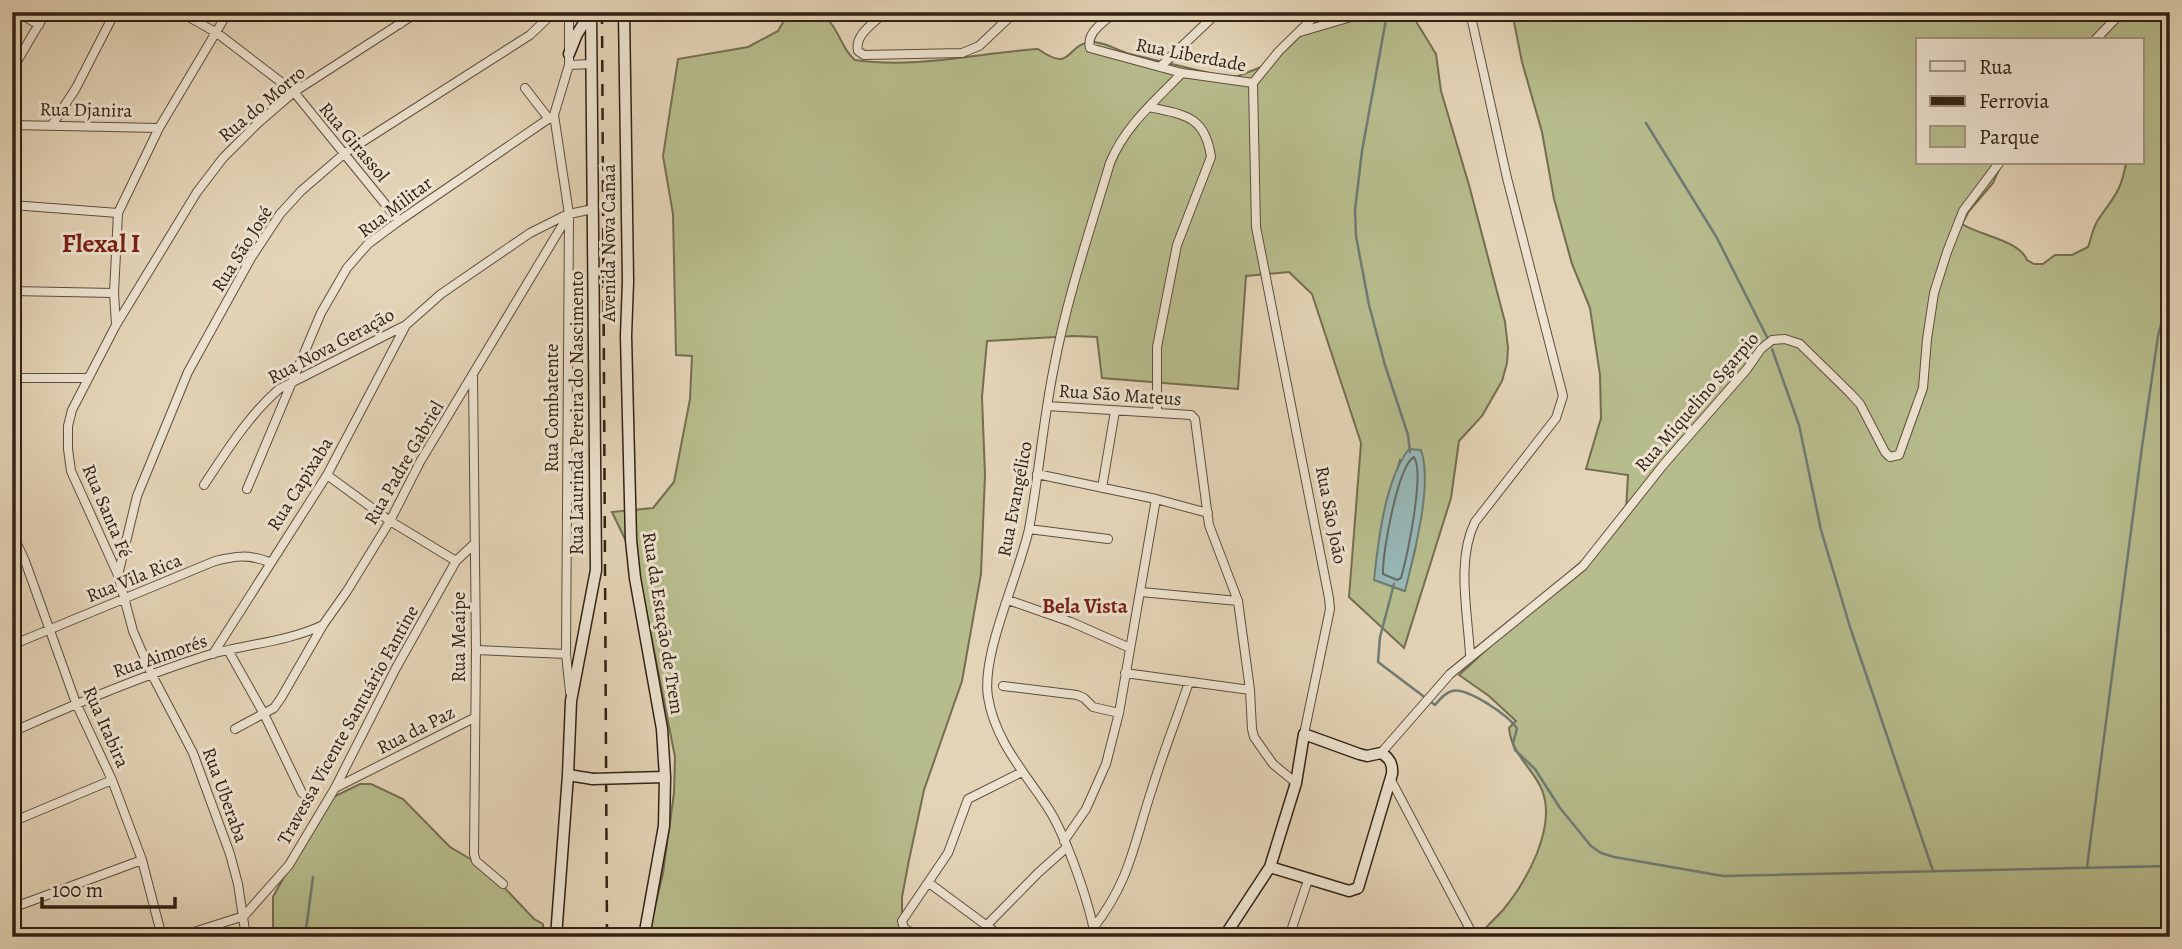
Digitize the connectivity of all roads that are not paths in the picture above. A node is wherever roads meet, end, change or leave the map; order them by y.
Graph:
1 (17, 12) edge
2 (46, 12) edge
3 (115, 12) edge
4 (180, 12) edge
5 (228, 12) edge
6 (393, 12) edge
7 (418, 12) edge
8 (554, 12) edge
9 (569, 12) edge
10 (592, 12) edge
11 (624, 12) edge
12 (885, 12) edge
13 (1015, 12) edge
14 (1115, 12) edge
15 (1218, 12) edge
16 (1319, 12) edge
17 (1368, 12) edge
18 (1470, 12) edge
19 (2122, 12) edge
20 (400, 24) junction
21 (38, 25) junction
22 (218, 33) junction
23 (1297, 33) junction
24 (2097, 38) edge
25 (569, 60) junction
26 (592, 64) junction
27 (1160, 67) junction
28 (12, 70) edge
29 (1182, 73) junction
30 (1253, 83) junction
31 (525, 88) dead end
32 (294, 92) junction
33 (1149, 107) junction
34 (551, 117) junction
35 (12, 125) edge
36 (52, 125) junction
37 (159, 128) junction
38 (345, 153) junction
39 (1998, 164) edge
40 (12, 205) edge
41 (593, 209) junction
42 (118, 212) junction
43 (569, 214) junction
44 (400, 220) junction
45 (12, 291) edge
46 (114, 293) junction
47 (116, 324) junction
48 (405, 325) junction
49 (473, 376) junction
50 (12, 378) edge
51 (87, 378) junction
52 (293, 382) junction
53 (1047, 406) junction
54 (1115, 411) junction
55 (1157, 413) junction
56 (1037, 474) junction
57 (327, 475) junction
58 (628, 475) joint
59 (204, 485) dead end
60 (1102, 488) junction
61 (247, 489) dead end
62 (1156, 499) junction
63 (1208, 513) junction
64 (390, 521) junction
65 (1028, 529) junction
66 (12, 533) edge
67 (1108, 539) dead end
68 (473, 545) junction
69 (12, 556) edge
70 (25, 561) junction
71 (456, 561) junction
72 (269, 562) junction
73 (118, 575) junction
74 (1140, 592) junction
75 (123, 599) junction
76 (1008, 600) junction
77 (1238, 601) junction
78 (323, 625) junction
79 (49, 629) junction
80 (12, 645) edge
81 (1130, 648) junction
82 (228, 650) junction
83 (475, 650) junction
84 (213, 654) junction
85 (566, 654) junction
86 (1471, 655) junction
87 (150, 673) junction
88 (1125, 673) junction
89 (1189, 682) junction
90 (1003, 686) dead end
91 (1250, 690) junction
92 (571, 701) junction
93 (76, 703) junction
94 (1119, 713) junction
95 (264, 714) junction
96 (474, 718) junction
97 (235, 729) dead end
98 (12, 732) edge
99 (1304, 734) junction
100 (1381, 752) junction
101 (1022, 772) junction
102 (568, 775) junction
103 (665, 777) junction
104 (112, 780) junction
105 (1391, 780) junction
106 (1296, 783) junction
107 (335, 788) junction
108 (302, 793) dead end
109 (12, 822) edge
110 (1065, 844) junction
111 (142, 860) junction
112 (1270, 867) junction
113 (1308, 880) junction
114 (929, 883) junction
115 (503, 884) dead end
116 (12, 908) edge
117 (244, 916) junction
118 (985, 927) junction
119 (1094, 927) junction
120 (1293, 936) edge
121 (162, 937) edge
122 (178, 937) edge
123 (246, 937) edge
124 (556, 937) edge
125 (644, 937) edge
126 (919, 937) edge
127 (1002, 937) edge
128 (1095, 937) edge
129 (1224, 937) edge
130 (1474, 937) edge

1 - 21 street
2 - 21 street
3 - 36 street
4 - 22 street, Rua Girassol
5 - 22 street
6 - 20 street
7 - 20 street, Rua do Morro
8 - 38 street, Rua São José
9 - 25 street
10 - 25 street
10 - 26 street, Rua Laurinda Pereira do Nascimento
11 - 58 street, Avenida Nova Canaã
12 - 13 street
14 - 27 street, Rua Liberdade
15 - 27 street
16 - 23 street
17 - 23 street
18 - 86 street
19 - 24 street
20 - 32 street, Rua do Morro
21 - 28 street
22 - 32 street, Rua Girassol
22 - 37 street
23 - 30 street
25 - 26 street
25 - 34 street
26 - 41 street, Rua Laurinda Pereira do Nascimento
27 - 29 street, Rua Liberdade
29 - 30 street, Rua Liberdade
29 - 33 street, Rua Evangélico
30 - 99 street, Rua São João
31 - 34 street
32 - 38 street, Rua Girassol
32 - 47 street, Rua do Morro
33 - 53 street, Rua Evangélico
33 - 55 street
34 - 43 street, Rua Combatente
34 - 44 street, Rua Militar
35 - 36 street, Rua Djanira
36 - 37 street, Rua Djanira
37 - 42 street
38 - 44 street, Rua Girassol
38 - 73 street, Rua São José
39 - 86 street, Rua Miquelino Sgarpio
40 - 42 street
41 - 43 street
41 - 92 street, Rua Laurinda Pereira do Nascimento
42 - 46 street
43 - 48 street, Rua Nova Geração
43 - 49 street, Rua Padre Gabriel
43 - 85 street, Rua Combatente
44 - 52 street, Rua Militar
45 - 46 street
46 - 47 street
47 - 51 street, Rua Santa Fé
48 - 52 street, Rua Nova Geração
48 - 57 street, Rua Capixaba
49 - 64 street, Rua Padre Gabriel
49 - 68 street, Rua Meaípe
50 - 51 street
51 - 73 street, Rua Santa Fé
52 - 59 street, Rua Nova Geração
52 - 61 street, Rua Militar
53 - 54 street, Rua São Mateus
53 - 56 street, Rua Evangélico
54 - 55 street, Rua São Mateus
54 - 60 street
55 - 63 street, Rua São Mateus
56 - 60 street
56 - 65 street, Rua Evangélico
57 - 64 street
57 - 72 street, Rua Capixaba
58 - 103 street, Rua da Estação de Trem
60 - 62 street
62 - 63 street
62 - 74 street
63 - 77 street
64 - 71 street
64 - 78 street, Rua Padre Gabriel
65 - 67 street
65 - 76 street, Rua Evangélico
66 - 70 street, Rua Itabira
68 - 71 street, Travessa Vicente Santuário Fantine
68 - 83 street, Rua Meaípe
69 - 70 street
70 - 79 street, Rua Itabira
71 - 107 street, Travessa Vicente Santuário Fantine
72 - 75 street, Rua Vila Rica
72 - 84 street, Rua Capixaba
73 - 75 street, Rua Santa Fé
74 - 77 street
74 - 81 street
75 - 79 street, Rua Vila Rica
75 - 87 street, Rua Santa Fé
76 - 81 street
76 - 101 street, Rua Evangélico
77 - 91 street
78 - 82 street, Rua Aimorés
78 - 95 street, Rua Padre Gabriel
79 - 80 street, Rua Vila Rica
79 - 93 street, Rua Itabira
81 - 88 street
82 - 84 street, Rua Aimorés
82 - 95 street
83 - 85 street
83 - 96 street, Rua Meaípe
84 - 87 street, Rua Aimorés
85 - 92 street, Rua Combatente
86 - 100 street, Rua Miquelino Sgarpio
87 - 93 street, Rua Aimorés
87 - 117 street, Rua Uberaba
88 - 89 street
88 - 94 street
89 - 91 street
89 - 119 street
90 - 94 street
91 - 106 street
92 - 102 street, Rua Laurinda Pereira do Nascimento
93 - 98 street, Rua Aimorés
93 - 104 street, Rua Itabira
94 - 110 street
95 - 97 street, Rua Padre Gabriel
95 - 108 street
96 - 107 street, Rua da Paz
96 - 115 street, Rua Meaípe
99 - 100 street
99 - 106 street, Rua São João
100 - 105 street
101 - 110 street, Rua Evangélico
101 - 114 street
102 - 103 street, bridge
102 - 124 street, Rua Laurinda Pereira do Nascimento
103 - 125 street, Rua da Estação de Trem
104 - 109 street
104 - 111 street, Rua Itabira
105 - 113 street
105 - 130 street
106 - 112 street, Rua São João
107 - 117 street, Travessa Vicente Santuário Fantine
110 - 118 street
110 - 119 street, Rua Evangélico
111 - 116 street
111 - 121 street, Rua Itabira
112 - 113 street
112 - 129 street, Rua São João
113 - 120 street
114 - 118 street
114 - 126 street
117 - 122 street
117 - 123 street, Rua Uberaba
118 - 127 street
119 - 128 street, Rua Evangélico

